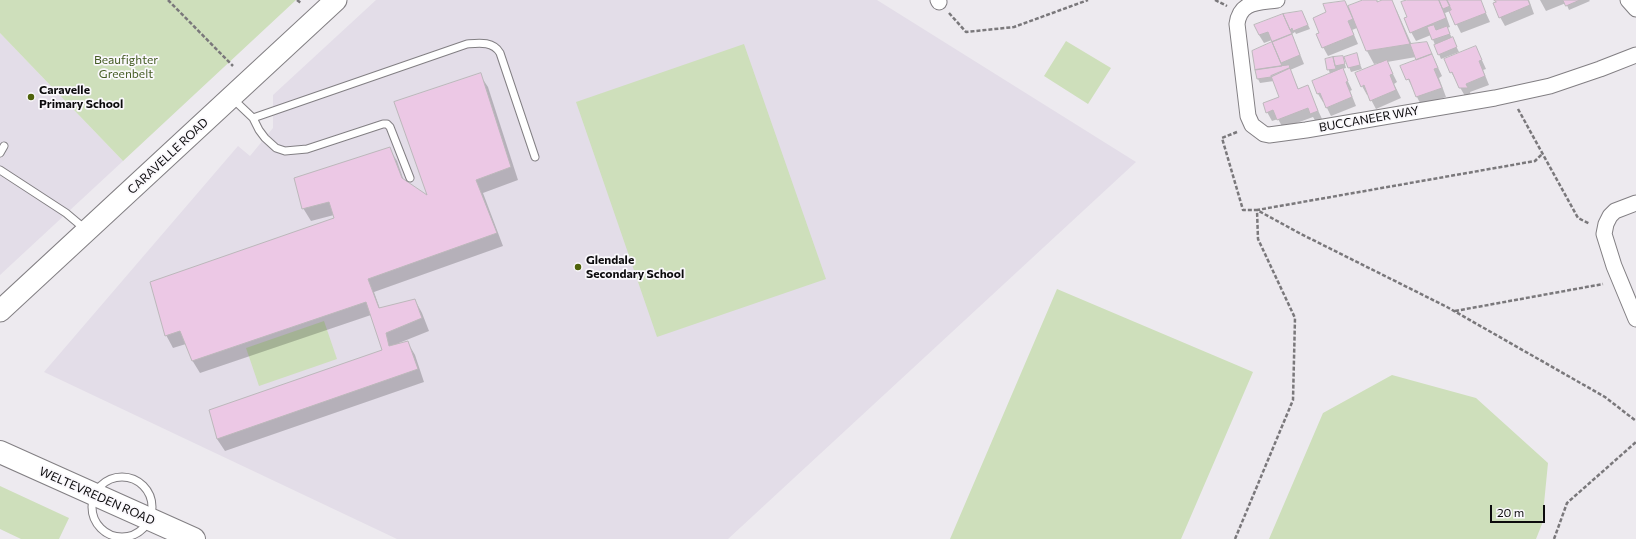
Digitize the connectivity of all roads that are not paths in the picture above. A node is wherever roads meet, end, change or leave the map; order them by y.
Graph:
1 (336, 0) edge
2 (1276, 0) edge
3 (1628, 0) edge
4 (1636, 9) edge
5 (1636, 55) edge
6 (231, 97) junction
7 (253, 118) junction
8 (4, 146) dead end
9 (0, 153) edge
10 (535, 157) dead end
11 (0, 170) edge
12 (410, 178) dead end
13 (1636, 203) edge
14 (87, 231) junction
15 (0, 311) edge
16 (1636, 319) edge
17 (0, 452) edge
18 (94, 495) junction
19 (150, 519) junction
20 (194, 539) edge

1 - 6 street, CARAVELLE ROAD
2 - 5 street, BUCCANEER WAY
3 - 4 street
6 - 7 lane
6 - 14 street, CARAVELLE ROAD
7 - 10 lane
7 - 12 lane
8 - 9 lane
11 - 14 lane
13 - 16 street
14 - 15 street, CARAVELLE ROAD
17 - 18 main road, WELTEVREDEN ROAD
18 - 19 main road, WELTEVREDEN ROAD
18 - 19 lane
18 - 19 lane
19 - 20 main road, WELTEVREDEN ROAD

